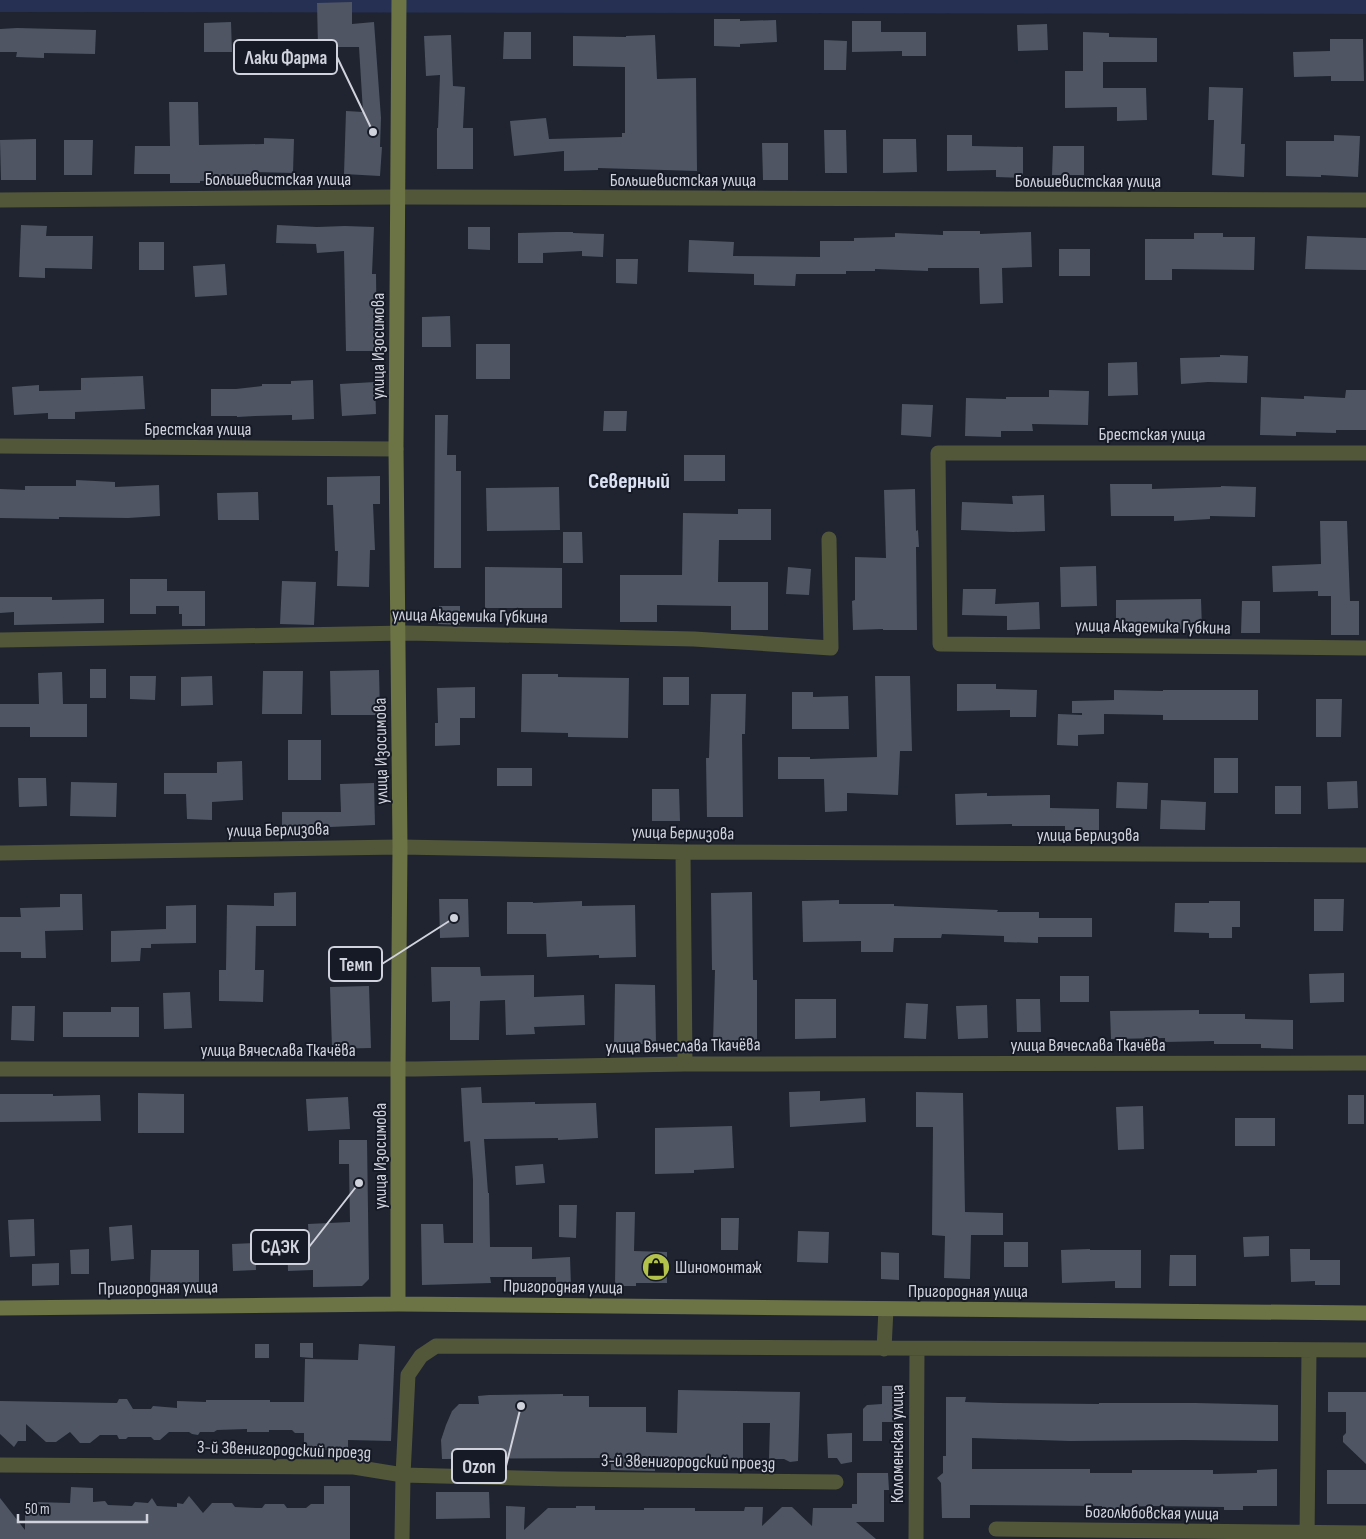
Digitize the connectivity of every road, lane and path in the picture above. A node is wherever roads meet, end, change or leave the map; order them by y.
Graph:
1 (399, 0) edge
2 (397, 197) junction
3 (0, 200) edge
4 (1366, 200) edge
5 (0, 446) edge
6 (396, 449) junction
7 (1366, 453) edge
8 (829, 539) dead end
9 (398, 634) junction
10 (0, 640) edge
11 (940, 644) joint
12 (1366, 648) edge
13 (400, 847) junction
14 (683, 852) junction
15 (0, 853) edge
16 (1366, 855) edge
17 (1366, 1063) edge
18 (685, 1064) junction
19 (0, 1069) edge
20 (398, 1069) junction
21 (398, 1304) junction
22 (0, 1308) edge
23 (886, 1309) junction
24 (1366, 1313) edge
25 (884, 1348) junction
26 (917, 1349) junction
27 (1309, 1350) junction
28 (1366, 1350) edge
29 (0, 1465) edge
30 (403, 1475) junction
31 (836, 1482) dead end
32 (996, 1529) dead end
33 (1366, 1533) edge
34 (1307, 1536) edge
35 (402, 1539) edge
36 (916, 1539) edge

1 - 2 street, улица Изосимова
2 - 3 street, Большевистская улица
2 - 4 street, Большевистская улица
2 - 6 street, улица Изосимова
5 - 6 street, Брестская улица
6 - 9 street, улица Изосимова
7 - 11 street, Брестская улица
8 - 9 street, улица Академика Губкина
9 - 10 street, улица Академика Губкина
9 - 13 street, улица Изосимова
11 - 12 street, улица Академика Губкина
13 - 14 street, улица Берлизова
13 - 15 street, улица Берлизова
13 - 20 street, улица Изосимова
14 - 16 street, улица Берлизова
14 - 18 street
17 - 18 street, улица Вячеслава Ткачёва
18 - 20 street, улица Вячеслава Ткачёва
19 - 20 street, улица Вячеслава Ткачёва
20 - 21 street, улица Изосимова
21 - 22 street, Пригородная улица
21 - 23 street, Пригородная улица
23 - 24 street, Пригородная улица
23 - 25 street
25 - 26 street
25 - 30 street
26 - 27 street
26 - 36 street, Коломенская улица
27 - 28 street
27 - 34 street
29 - 30 street, 3-й Звенигородский проезд
30 - 31 street, 3-й Звенигородский проезд
30 - 35 street
32 - 34 street, Боголюбовская улица
33 - 34 street, Боголюбовская улица

